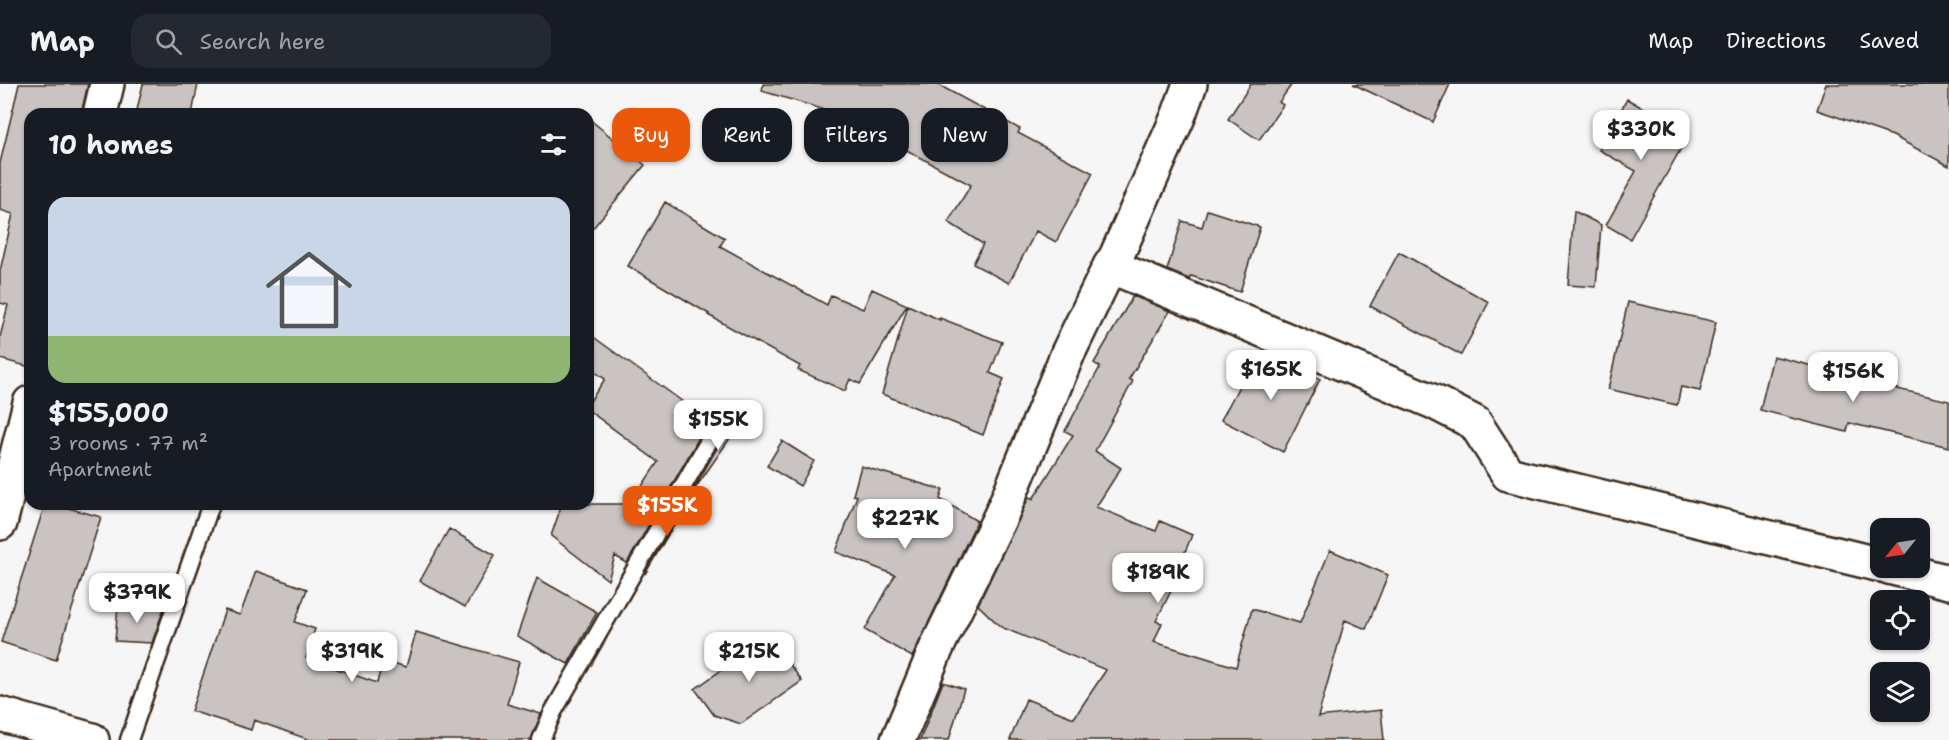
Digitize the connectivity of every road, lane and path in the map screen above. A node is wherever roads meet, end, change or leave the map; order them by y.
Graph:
1 (107, 84) edge
2 (1190, 84) edge
3 (101, 108) edge
4 (1110, 266) junction
5 (24, 427) edge
6 (717, 427) dead end
7 (209, 510) edge
8 (0, 523) edge
9 (1870, 562) edge
10 (1930, 577) edge
11 (1949, 582) edge
12 (0, 714) edge
13 (92, 740) edge
14 (129, 740) edge
15 (541, 740) edge
16 (898, 740) edge

1 - 3 street
2 - 4 street
4 - 9 street
4 - 16 street
5 - 8 street
6 - 15 lane
7 - 14 lane
10 - 11 street
12 - 13 street

